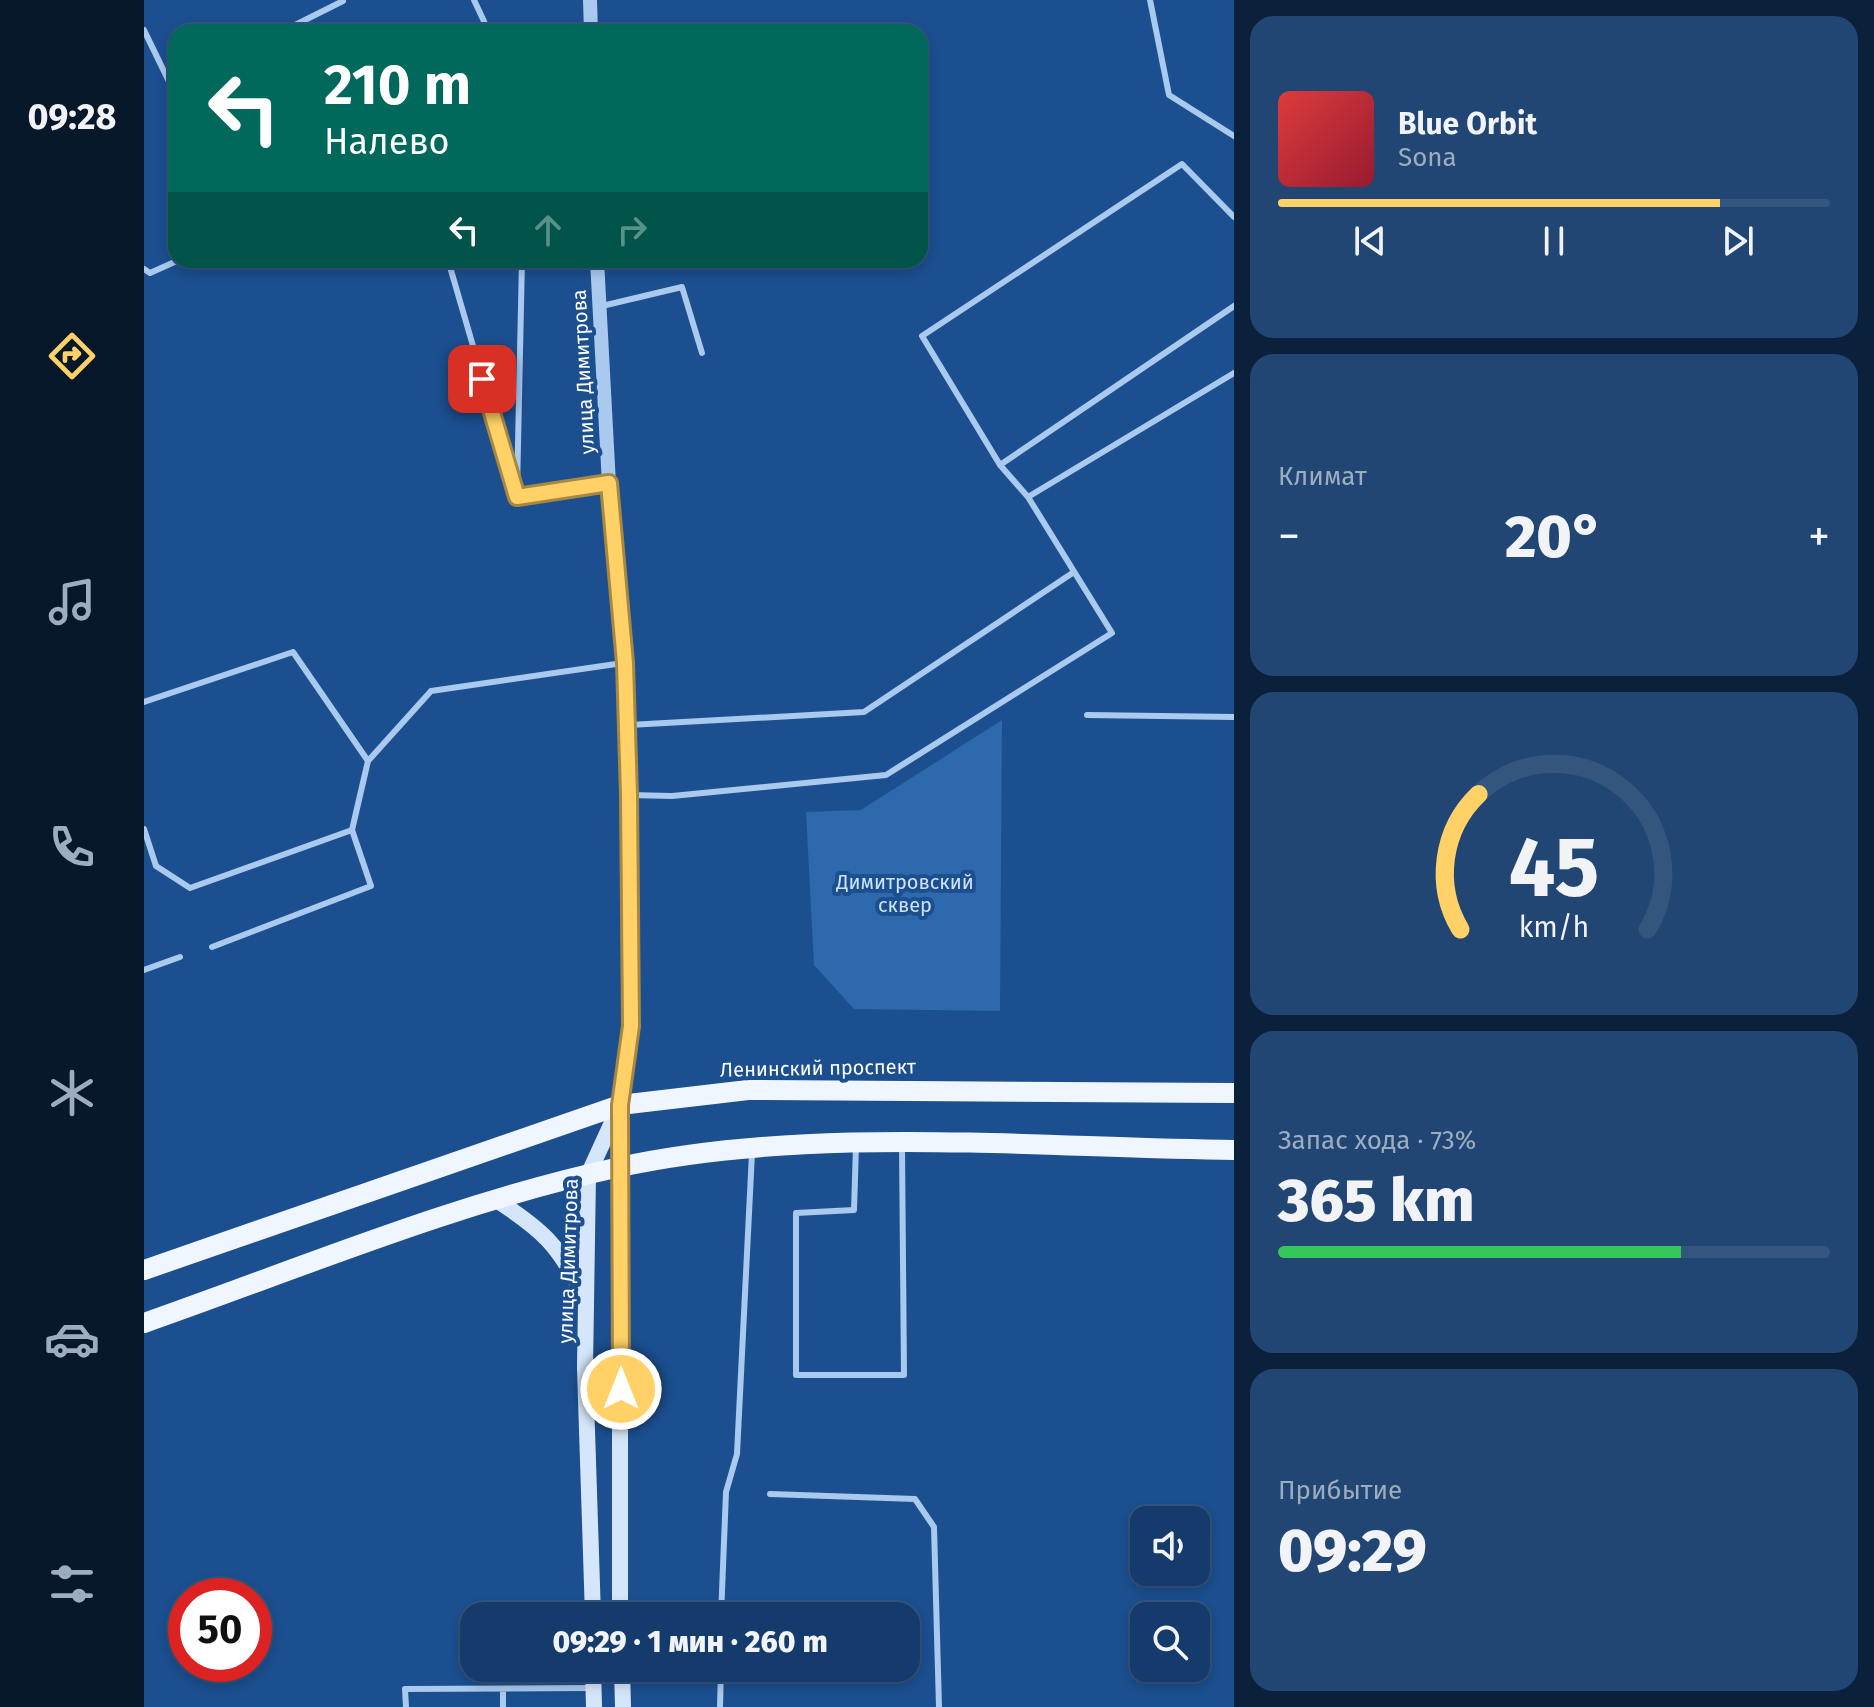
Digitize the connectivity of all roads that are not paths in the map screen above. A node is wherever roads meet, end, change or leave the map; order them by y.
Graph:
1 (474, 0) edge
2 (590, 0) edge
3 (1150, 0) edge
4 (343, 1) edge
5 (297, 24) edge
6 (485, 24) edge
7 (591, 24) edge
8 (144, 30) edge
9 (168, 80) edge
10 (1234, 136) edge
11 (1234, 217) edge
12 (168, 264) edge
13 (450, 268) edge
14 (522, 268) edge
15 (597, 268) edge
16 (147, 271) edge
17 (144, 279) edge
18 (1234, 306) edge
19 (598, 307) junction
20 (702, 353) dead end
21 (1234, 373) edge
22 (1000, 465) junction
23 (609, 483) junction
24 (517, 497) junction
25 (1028, 497) junction
26 (1074, 572) junction
27 (625, 663) junction
28 (144, 702) edge
29 (1087, 715) dead end
30 (1234, 717) edge
31 (628, 725) junction
32 (368, 761) junction
33 (629, 795) junction
34 (144, 829) edge
35 (352, 830) junction
36 (212, 947) dead end
37 (180, 957) dead end
38 (144, 970) edge
39 (1234, 1093) edge
40 (620, 1105) junction
41 (856, 1142) junction
42 (902, 1144) junction
43 (752, 1149) junction
44 (1234, 1150) edge
45 (621, 1167) junction
46 (588, 1175) junction
47 (495, 1199) junction
48 (144, 1270) edge
49 (586, 1301) junction
50 (144, 1323) edge
51 (770, 1494) dead end
52 (593, 1602) edge
53 (620, 1602) edge
54 (722, 1602) edge
55 (594, 1682) edge
56 (622, 1682) edge
57 (721, 1682) edge
58 (594, 1688) junction
59 (503, 1689) junction
60 (406, 1707) edge
61 (503, 1707) edge
62 (594, 1707) edge
63 (623, 1707) edge
64 (720, 1707) edge
65 (939, 1707) edge

1 - 6 lane
2 - 7 street
3 - 10 lane
4 - 5 lane
8 - 9 lane
11 - 22 lane
12 - 16 lane
13 - 24 lane
14 - 24 lane
15 - 19 street, улица Димитрова
16 - 17 lane
18 - 22 lane
19 - 20 lane
19 - 23 street, улица Димитрова
21 - 25 lane
22 - 25 lane
23 - 24 lane
23 - 27 street, улица Димитрова
25 - 26 lane
26 - 31 lane
26 - 33 lane
27 - 31 street, улица Димитрова
27 - 32 lane
28 - 32 lane
29 - 30 lane
31 - 33 street, улица Димитрова
32 - 35 lane
33 - 40 street, улица Димитрова
34 - 35 lane
35 - 36 lane
37 - 38 lane
39 - 40 main road, Ленинский проспект
40 - 45 main road, улица Димитрова
40 - 46 main road, улица Димитрова
40 - 48 main road, Ленинский проспект
41 - 42 main road
41 - 42 lane
41 - 43 main road
42 - 44 main road
43 - 45 main road
43 - 54 lane
45 - 46 main road
45 - 53 main road, улица Димитрова
46 - 47 main road
46 - 49 main road, улица Димитрова
47 - 49 main road
47 - 50 main road
49 - 52 main road, улица Димитрова
51 - 65 lane
55 - 58 main road
56 - 63 main road
57 - 64 lane
58 - 59 lane
58 - 62 main road
59 - 60 lane
59 - 61 lane

